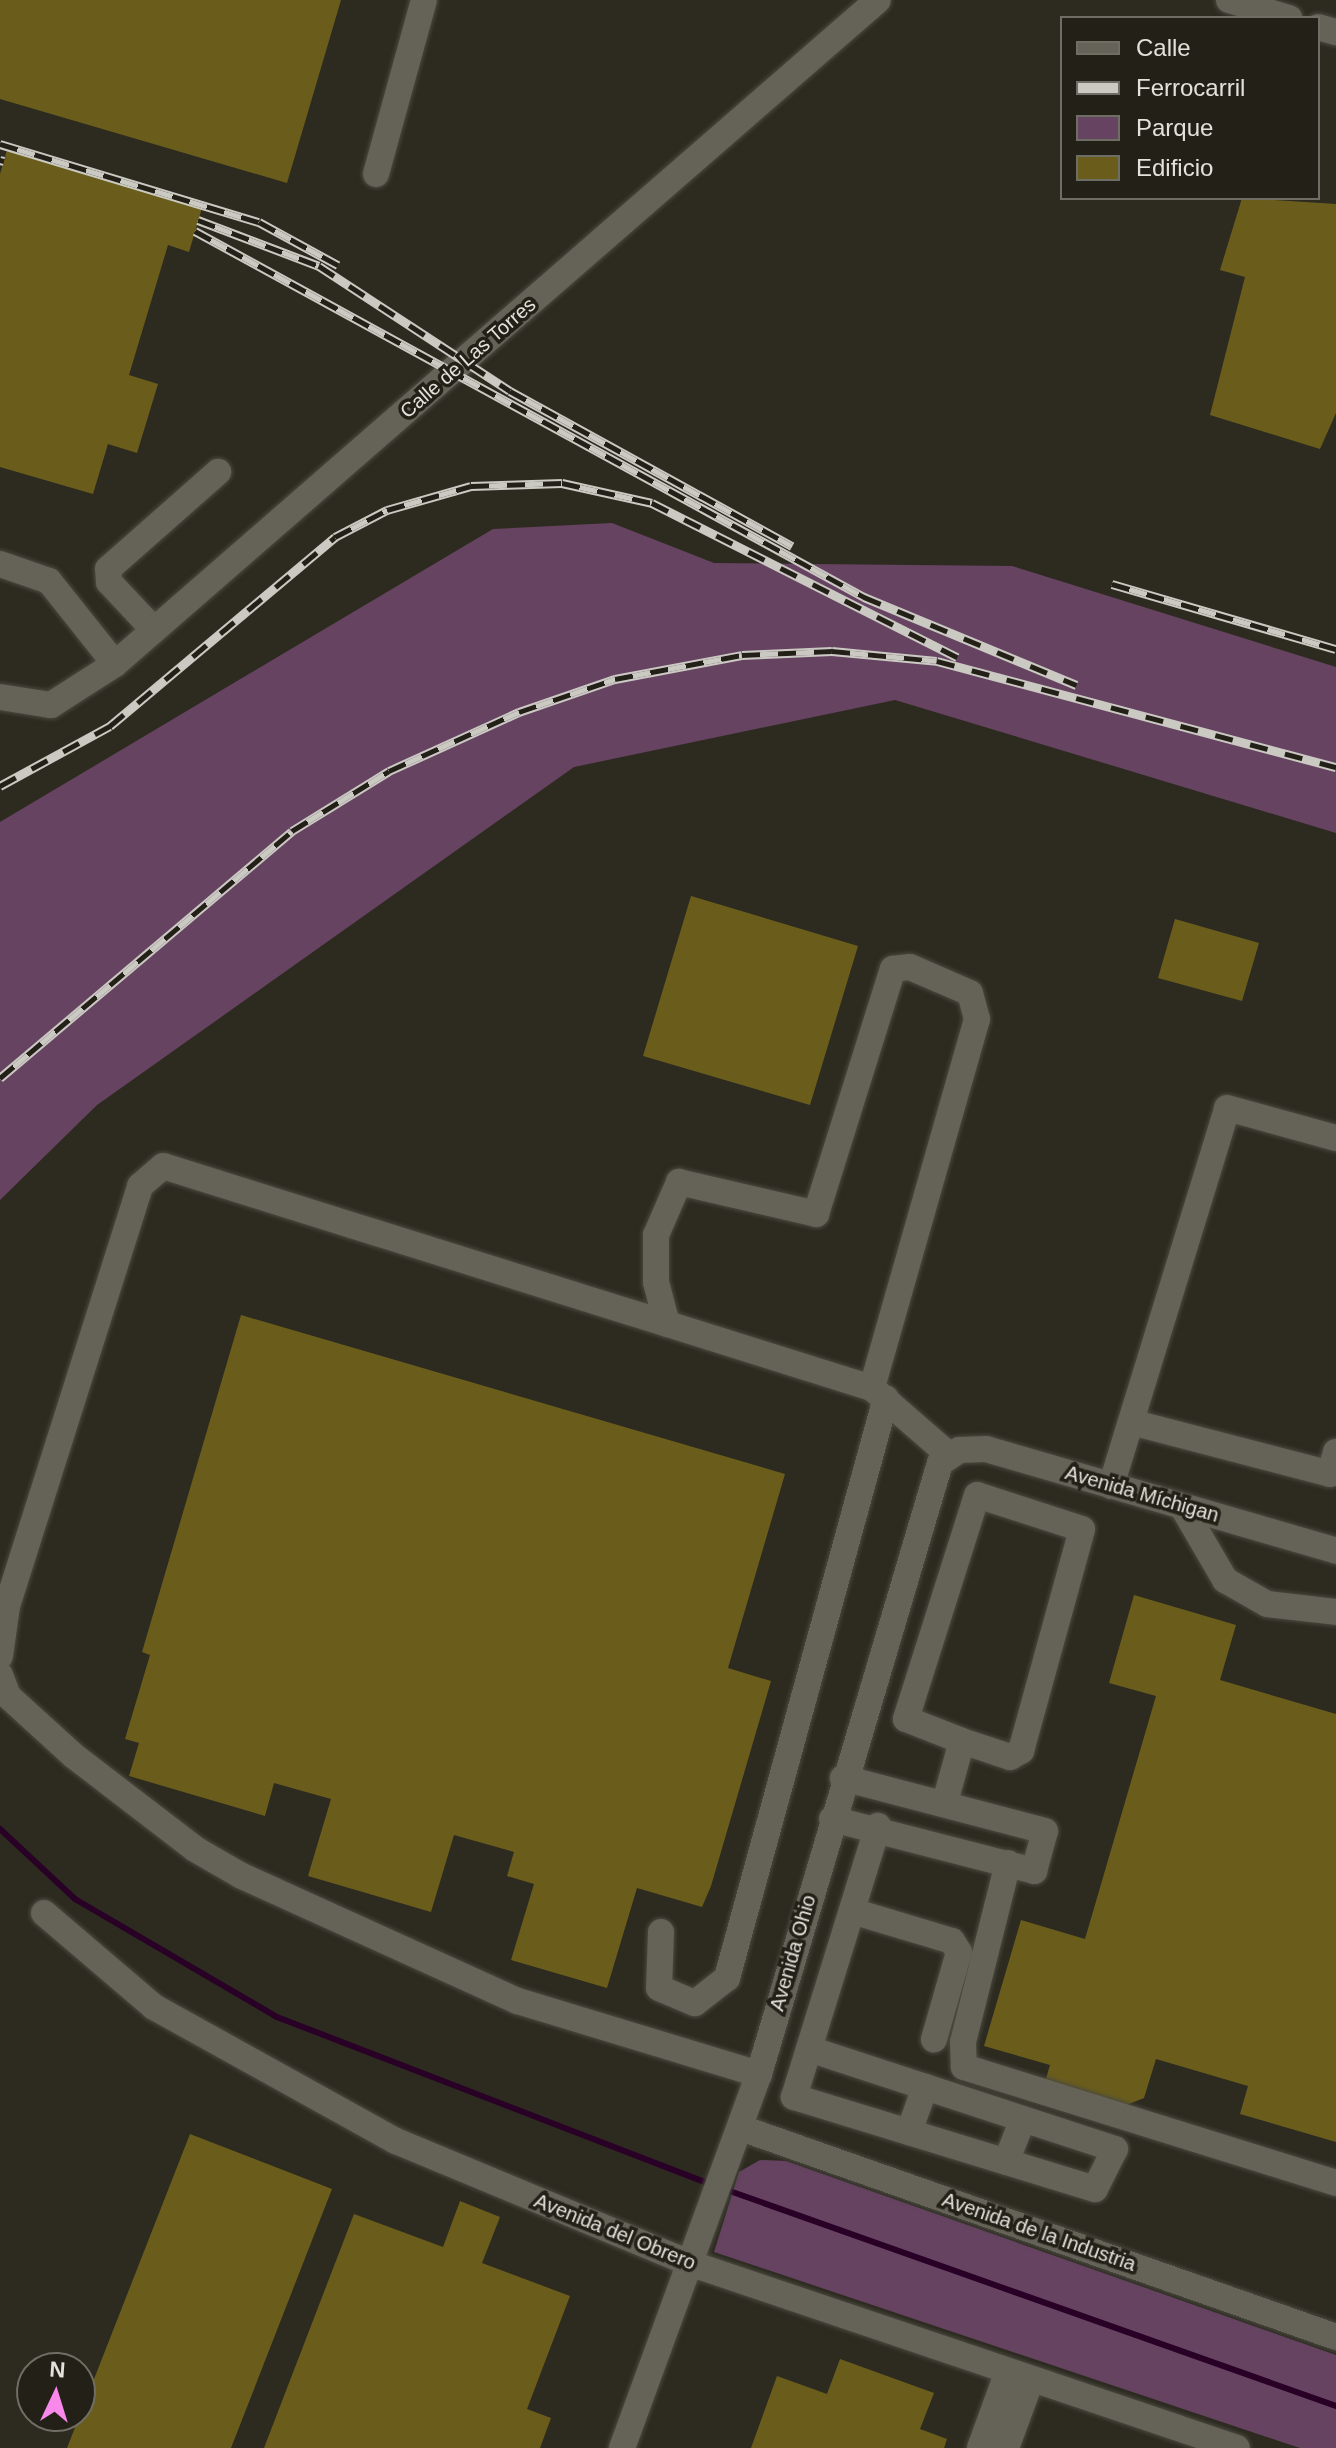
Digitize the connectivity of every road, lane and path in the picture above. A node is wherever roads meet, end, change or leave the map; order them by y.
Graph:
1 (424, 0) edge
2 (878, 0) edge
3 (1229, 0) edge
4 (1282, 16) edge
5 (376, 174) dead end
6 (218, 472) dead end
7 (0, 564) edge
8 (154, 630) junction
9 (115, 664) junction
10 (0, 697) edge
11 (1336, 1138) edge
12 (667, 1324) junction
13 (879, 1393) junction
14 (1131, 1422) junction
15 (1336, 1452) edge
16 (949, 1455) junction
17 (1111, 1486) junction
18 (1182, 1506) junction
19 (1336, 1551) edge
20 (1336, 1612) edge
21 (0, 1656) edge
22 (0, 1675) edge
23 (962, 1741) junction
24 (843, 1778) junction
25 (934, 1799) junction
26 (832, 1819) junction
27 (878, 1826) junction
28 (910, 1836) junction
29 (1008, 1863) junction
30 (852, 1911) junction
31 (44, 1913) dead end
32 (661, 1932) dead end
33 (934, 2039) dead end
34 (809, 2049) junction
35 (759, 2074) junction
36 (925, 2087) junction
37 (1023, 2119) junction
38 (741, 2128) junction
39 (909, 2132) junction
40 (794, 2145) junction
41 (728, 2160) junction
42 (1006, 2162) junction
43 (1336, 2183) edge
44 (689, 2263) junction
45 (1336, 2337) edge
46 (1020, 2376) junction
47 (622, 2448) edge
48 (980, 2448) edge
49 (1006, 2448) edge
50 (1237, 2448) edge

1 - 5 street
2 - 8 street, Calle de Las Torres
3 - 4 street
6 - 8 street
7 - 9 street
8 - 9 street, Calle de Las Torres
9 - 10 street, Calle de Las Torres
11 - 14 street
12 - 13 street
12 - 13 street
12 - 21 street
13 - 16 street
13 - 32 street
14 - 15 street
14 - 17 street
16 - 17 street, Avenida Míchigan
16 - 24 street, Avenida Ohio
17 - 18 street, Avenida Míchigan
18 - 19 street, Avenida Míchigan
18 - 20 street
22 - 35 street
23 - 23 street
23 - 25 street
24 - 25 street
24 - 26 street, Avenida Ohio
25 - 28 street
25 - 29 street
26 - 27 street
26 - 35 street, Avenida Ohio
27 - 28 street
27 - 30 street
28 - 29 street
29 - 43 street
30 - 33 street
30 - 34 street
31 - 44 street, Avenida del Obrero
34 - 36 street
34 - 39 street
35 - 38 street, Avenida Ohio
36 - 37 street
36 - 39 street
37 - 42 street
37 - 42 street
38 - 40 street, Avenida de la Industria
38 - 41 street, Avenida Ohio
39 - 42 street
40 - 41 street
40 - 45 street, Avenida de la Industria
41 - 44 street, Avenida Ohio
44 - 46 street, Avenida del Obrero
44 - 47 street, Avenida Ohio
46 - 48 street
46 - 49 street
46 - 50 street, Avenida del Obrero

